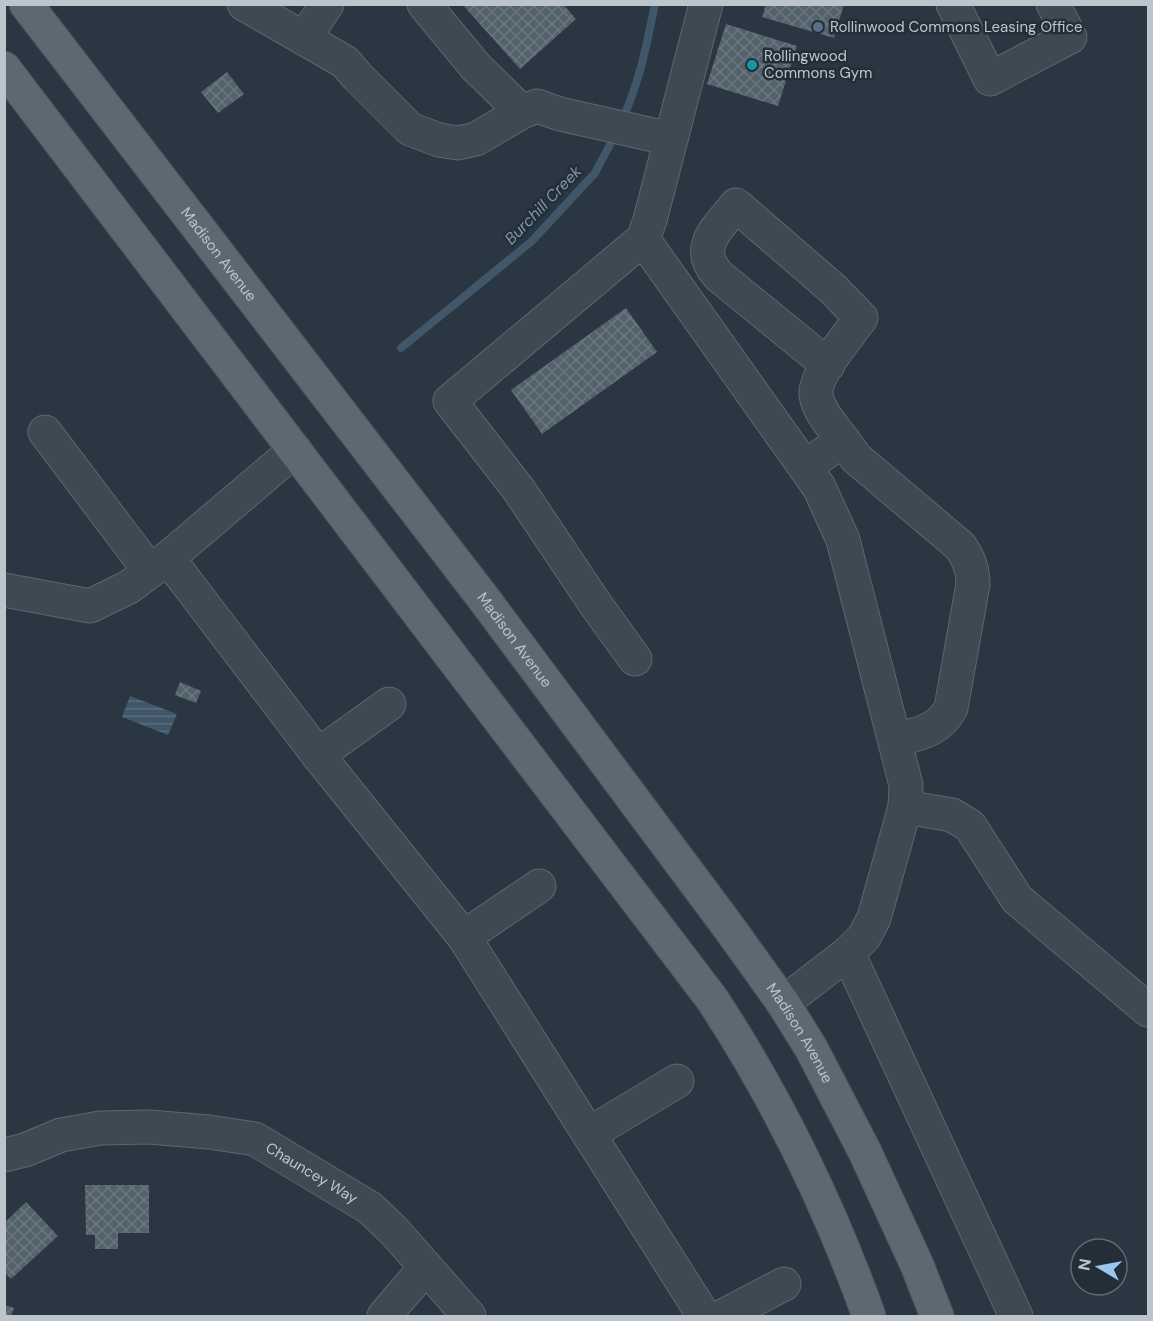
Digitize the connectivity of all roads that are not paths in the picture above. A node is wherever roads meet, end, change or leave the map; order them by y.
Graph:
1 (26, 4) edge
2 (244, 4) edge
3 (327, 4) edge
4 (424, 4) edge
5 (706, 4) edge
6 (953, 4) edge
7 (1053, 4) edge
8 (304, 39) junction
9 (4, 68) edge
10 (522, 112) junction
11 (656, 136) junction
12 (643, 239) junction
13 (828, 365) junction
14 (45, 432) dead end
15 (843, 440) junction
16 (295, 450) junction
17 (805, 467) junction
18 (159, 564) junction
19 (4, 590) edge
20 (635, 659) dead end
21 (389, 704) dead end
22 (895, 740) junction
23 (318, 755) junction
24 (905, 807) junction
25 (539, 886) dead end
26 (464, 937) junction
27 (849, 953) junction
28 (783, 1003) junction
29 (1149, 1010) edge
30 (677, 1081) dead end
31 (589, 1134) junction
32 (4, 1155) edge
33 (426, 1267) junction
34 (784, 1284) dead end
35 (384, 1317) edge
36 (469, 1317) edge
37 (704, 1317) edge
38 (723, 1317) edge
39 (869, 1317) edge
40 (937, 1317) edge
41 (1016, 1317) edge

1 - 28 main road, Madison Avenue
2 - 8 street
3 - 8 street
4 - 10 street
5 - 11 street
6 - 7 street
8 - 10 street
9 - 16 main road
10 - 11 street
11 - 12 street
12 - 17 street
12 - 20 street
13 - 13 street
13 - 15 street
14 - 18 street
15 - 17 street
15 - 22 street
16 - 18 street
16 - 39 main road
17 - 22 street
18 - 19 street
18 - 23 street
21 - 23 street
22 - 24 street
23 - 26 street
24 - 27 street
24 - 29 street
25 - 26 street
26 - 31 street
27 - 28 street
27 - 41 street
28 - 40 main road, Madison Avenue
30 - 31 street
31 - 37 street
32 - 33 street, Chauncey Way
33 - 35 street
33 - 36 street, Chauncey Way
34 - 38 street

